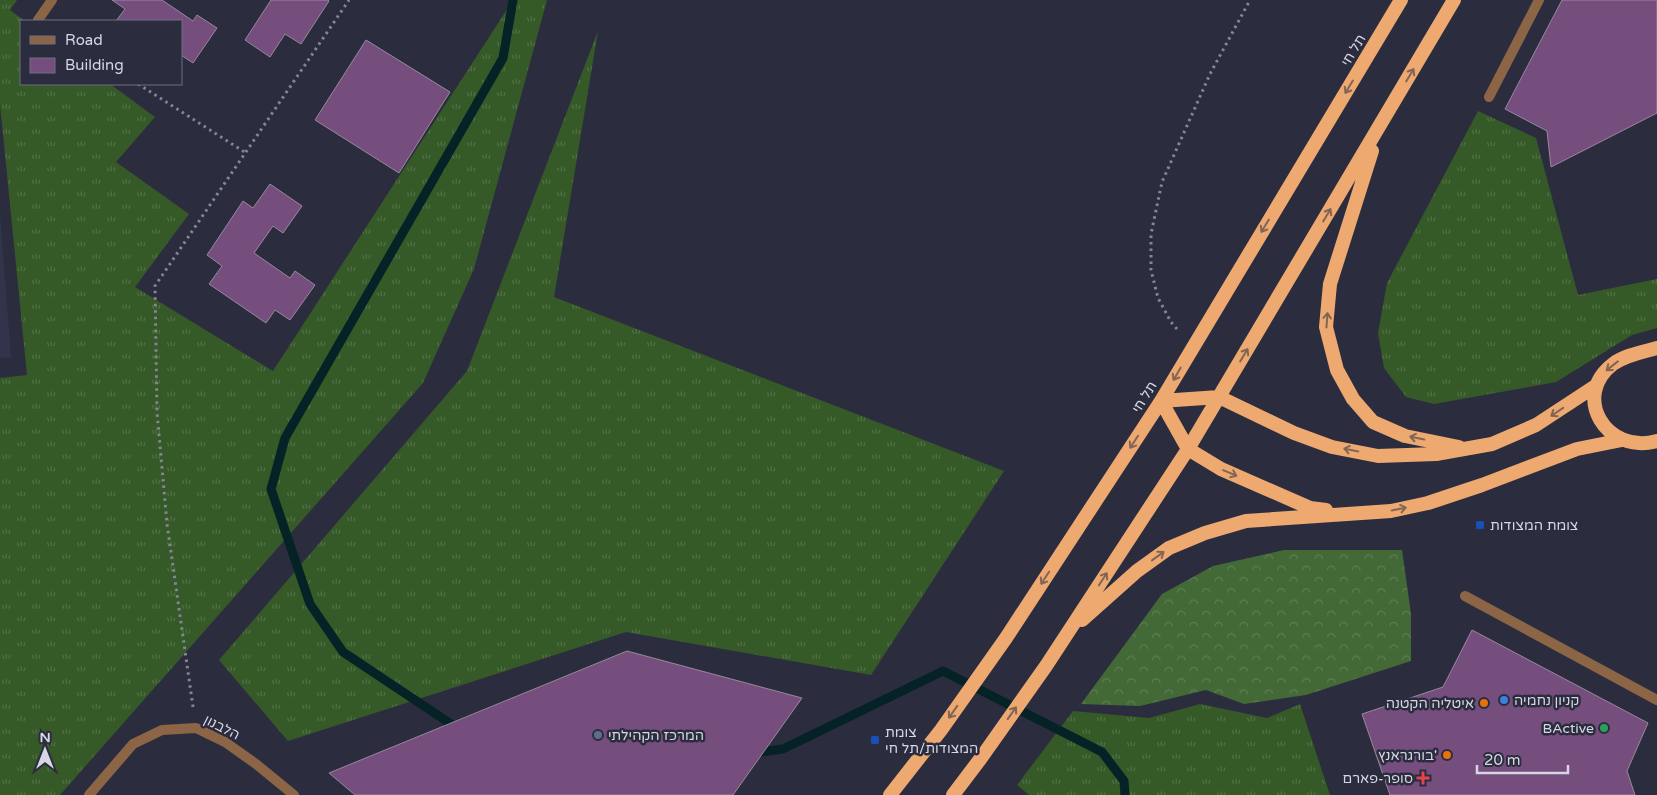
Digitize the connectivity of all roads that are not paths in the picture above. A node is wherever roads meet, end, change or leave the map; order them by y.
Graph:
1 (52, 0) edge
2 (1401, 0) edge
3 (1454, 0) edge
4 (1540, 0) edge
5 (38, 20) edge
6 (1489, 97) dead end
7 (1380, 126) junction
8 (1657, 348) edge
9 (1597, 385) junction
10 (1219, 397) junction
11 (1161, 401) junction
12 (1622, 440) junction
13 (1657, 441) edge
14 (1188, 449) junction
15 (1465, 449) junction
16 (1350, 515) junction
17 (1465, 596) dead end
18 (1068, 632) junction
19 (1657, 700) edge
20 (89, 795) edge
21 (294, 795) edge
22 (890, 795) edge
23 (952, 795) edge

1 - 5 street
2 -> 11 highway, תל חי
7 -> 3 highway
4 - 6 street
10 -> 7 highway
15 -> 7 highway
8 -> 9 highway
9 - 12 highway
9 -> 15 highway
10 - 11 highway
10 - 14 highway
15 -> 10 highway
11 - 14 highway
11 -> 22 highway, תל חי
12 - 13 highway
16 -> 12 highway
14 -> 16 highway
18 -> 14 highway
18 -> 16 highway
17 - 19 street
23 -> 18 highway
20 - 21 street, הלבנון

